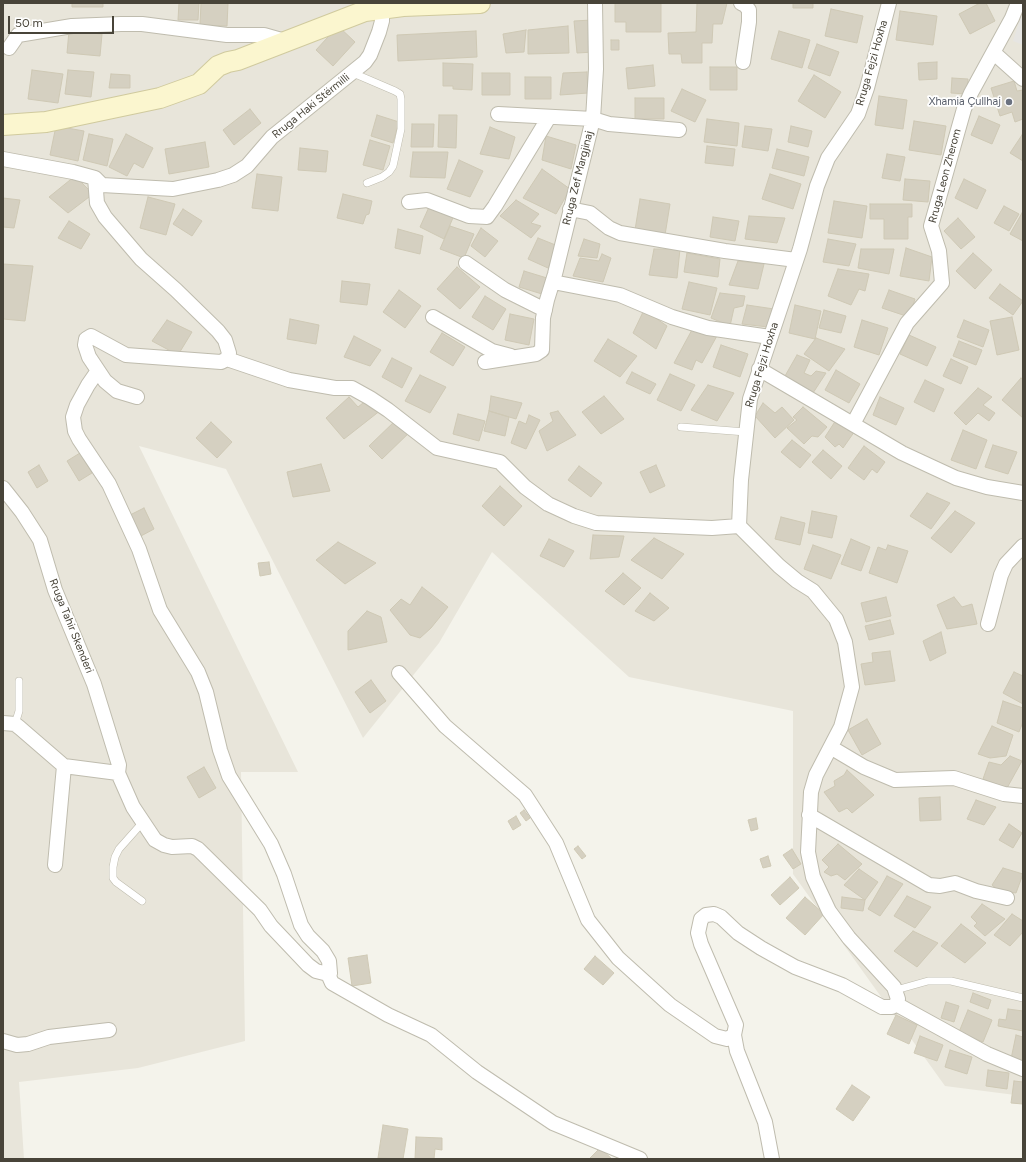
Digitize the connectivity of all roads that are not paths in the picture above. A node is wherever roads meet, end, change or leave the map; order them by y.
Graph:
1 (480, 3) edge
2 (595, 3) edge
3 (741, 3) edge
4 (888, 3) edge
5 (1018, 3) edge
6 (382, 9) junction
7 (285, 41) junction
8 (9, 48) dead end
9 (994, 53) junction
10 (743, 62) dead end
11 (353, 73) junction
12 (1023, 79) edge
13 (498, 114) dead end
14 (549, 117) junction
15 (593, 119) junction
16 (3, 125) edge
17 (680, 130) dead end
18 (3, 159) edge
19 (95, 178) junction
20 (367, 183) dead end
21 (409, 202) dead end
22 (570, 209) junction
23 (796, 260) junction
24 (466, 263) dead end
25 (552, 282) junction
26 (545, 310) junction
27 (433, 317) dead end
28 (770, 337) junction
29 (517, 357) junction
30 (228, 359) junction
31 (485, 362) dead end
32 (759, 369) junction
33 (98, 372) junction
34 (137, 397) dead end
35 (853, 424) junction
36 (681, 427) dead end
37 (746, 432) junction
38 (3, 488) edge
39 (1023, 493) edge
40 (739, 526) junction
41 (1023, 546) edge
42 (988, 624) dead end
43 (400, 673) dead end
44 (20, 681) dead end
45 (9, 723) edge
46 (832, 748) junction
47 (64, 766) junction
48 (118, 774) junction
49 (1023, 796) edge
50 (810, 815) junction
51 (143, 822) junction
52 (55, 865) dead end
53 (1007, 898) dead end
54 (142, 901) dead end
55 (328, 974) junction
56 (896, 997) junction
57 (1023, 998) edge
58 (109, 1030) dead end
59 (734, 1034) junction
60 (3, 1042) edge
61 (1023, 1068) edge
62 (640, 1159) edge
63 (772, 1159) edge

1 - 6 street
2 - 15 street, Rruga Zef Margjinaj
3 - 10 street
4 - 23 street, Rruga Fejzi Hoxha
5 - 9 street, Rruga Leon Zherom
6 - 7 street
6 - 11 street, Rruga Haki Stërmilli
7 - 8 street
7 - 16 street
9 - 12 street
9 - 35 street, Rruga Leon Zherom
11 - 19 street, Rruga Haki Stërmilli
11 - 20 lane
13 - 14 street
14 - 15 street
14 - 21 street
15 - 17 street
15 - 22 street, Rruga Zef Margjinaj
18 - 19 street, Rruga Haki Stërmilli
19 - 30 street
22 - 23 street
22 - 25 street, Rruga Zef Margjinaj
23 - 28 street, Rruga Fejzi Hoxha
24 - 26 street
25 - 26 street, Rruga Zef Margjinaj
25 - 28 street
26 - 29 street, Rruga Zef Margjinaj
27 - 29 street
28 - 32 street, Rruga Fejzi Hoxha
29 - 31 street
30 - 33 street
30 - 40 street
32 - 35 street
32 - 37 street, Rruga Fejzi Hoxha
33 - 34 street
33 - 55 street
35 - 39 street
36 - 37 lane
37 - 40 street, Rruga Fejzi Hoxha
38 - 48 street, Rruga Tahir Skenderi
40 - 46 street
41 - 42 street
43 - 59 street
44 - 45 lane
45 - 47 street
46 - 49 street
46 - 50 street
47 - 48 street
47 - 52 street
48 - 51 street, Rruga Tahir Skenderi
50 - 53 street
50 - 56 street
51 - 54 lane
51 - 55 street, Rruga Tahir Skenderi
55 - 62 street
56 - 57 lane
56 - 59 street
56 - 61 street
58 - 60 street
59 - 63 street

